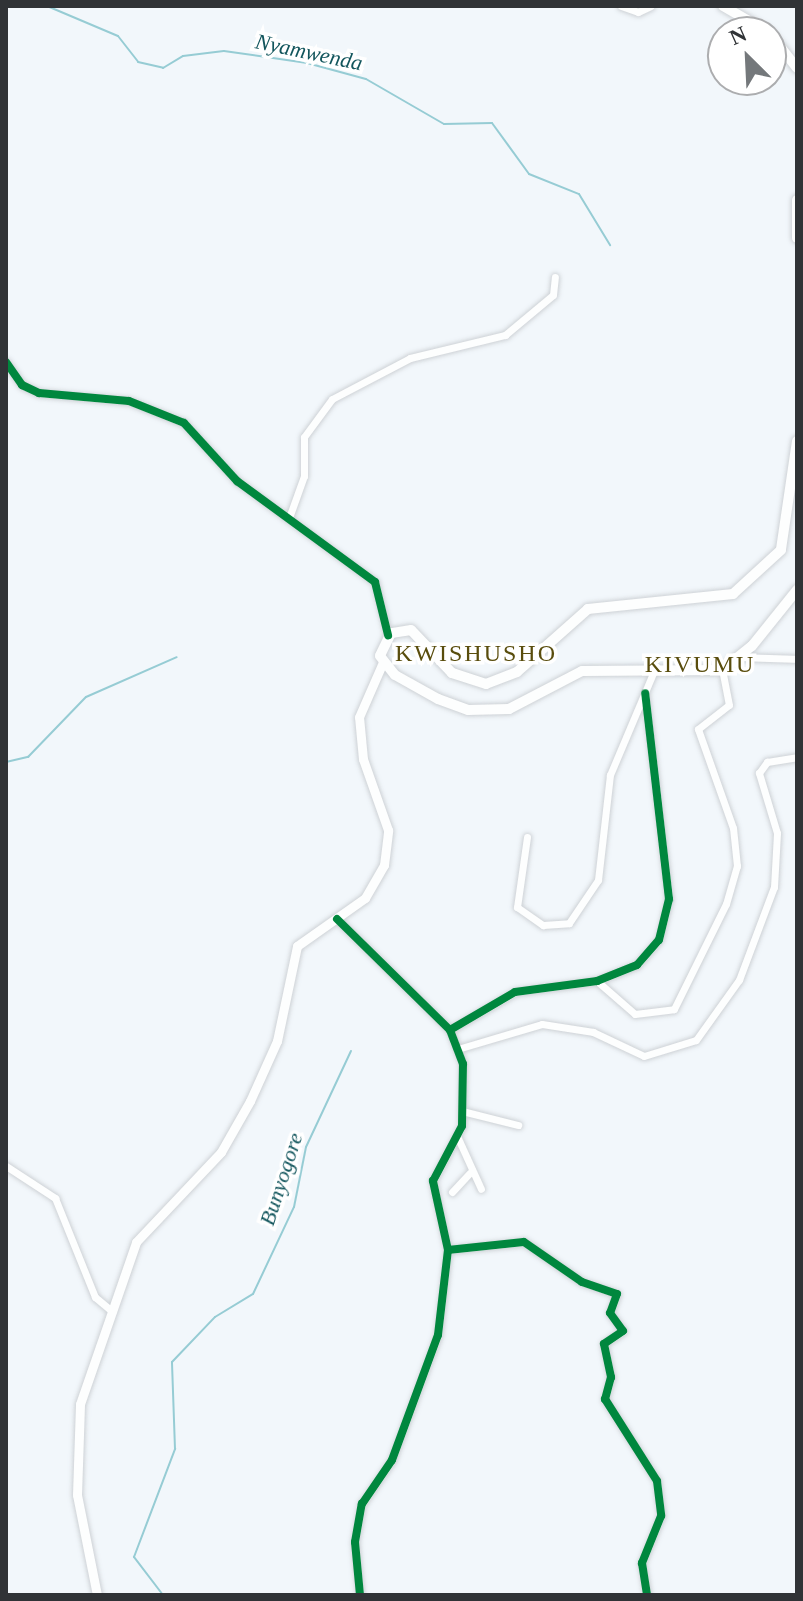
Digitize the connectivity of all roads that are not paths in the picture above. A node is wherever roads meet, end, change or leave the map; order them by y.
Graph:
1 (621, 6) edge
2 (651, 6) edge
3 (723, 6) edge
4 (740, 16) edge
5 (797, 200) edge
6 (797, 238) edge
7 (555, 277) dead end
8 (6, 362) edge
9 (797, 441) edge
10 (290, 515) junction
11 (797, 590) edge
12 (388, 635) junction
13 (741, 657) junction
14 (797, 659) edge
15 (383, 662) junction
16 (722, 670) junction
17 (654, 671) junction
18 (645, 693) junction
19 (797, 757) edge
20 (527, 837) dead end
21 (337, 919) junction
22 (597, 981) junction
23 (450, 1030) junction
24 (461, 1048) junction
25 (462, 1111) junction
26 (518, 1125) dead end
27 (457, 1136) junction
28 (6, 1166) edge
29 (470, 1173) junction
30 (481, 1189) dead end
31 (452, 1192) dead end
32 (448, 1250) junction
33 (113, 1312) junction
34 (97, 1595) edge
35 (360, 1595) edge
36 (647, 1595) edge

1 - 2 street
3 - 4 highway
5 - 6 highway
7 - 10 street
8 - 10 street
9 - 12 highway
10 - 12 street
11 - 13 highway
12 - 15 highway
13 - 14 street
13 - 16 highway
15 - 17 highway
15 - 21 main road
16 - 17 highway
16 - 22 street
17 - 18 street
18 - 20 street
18 - 22 street
19 - 24 street
21 - 23 street
21 - 33 main road
22 - 23 street
23 - 24 street
24 - 25 street
25 - 26 street
25 - 27 street
27 - 29 street
27 - 32 street
28 - 33 street
29 - 30 street
29 - 31 street
32 - 35 street
32 - 36 street
33 - 34 main road

